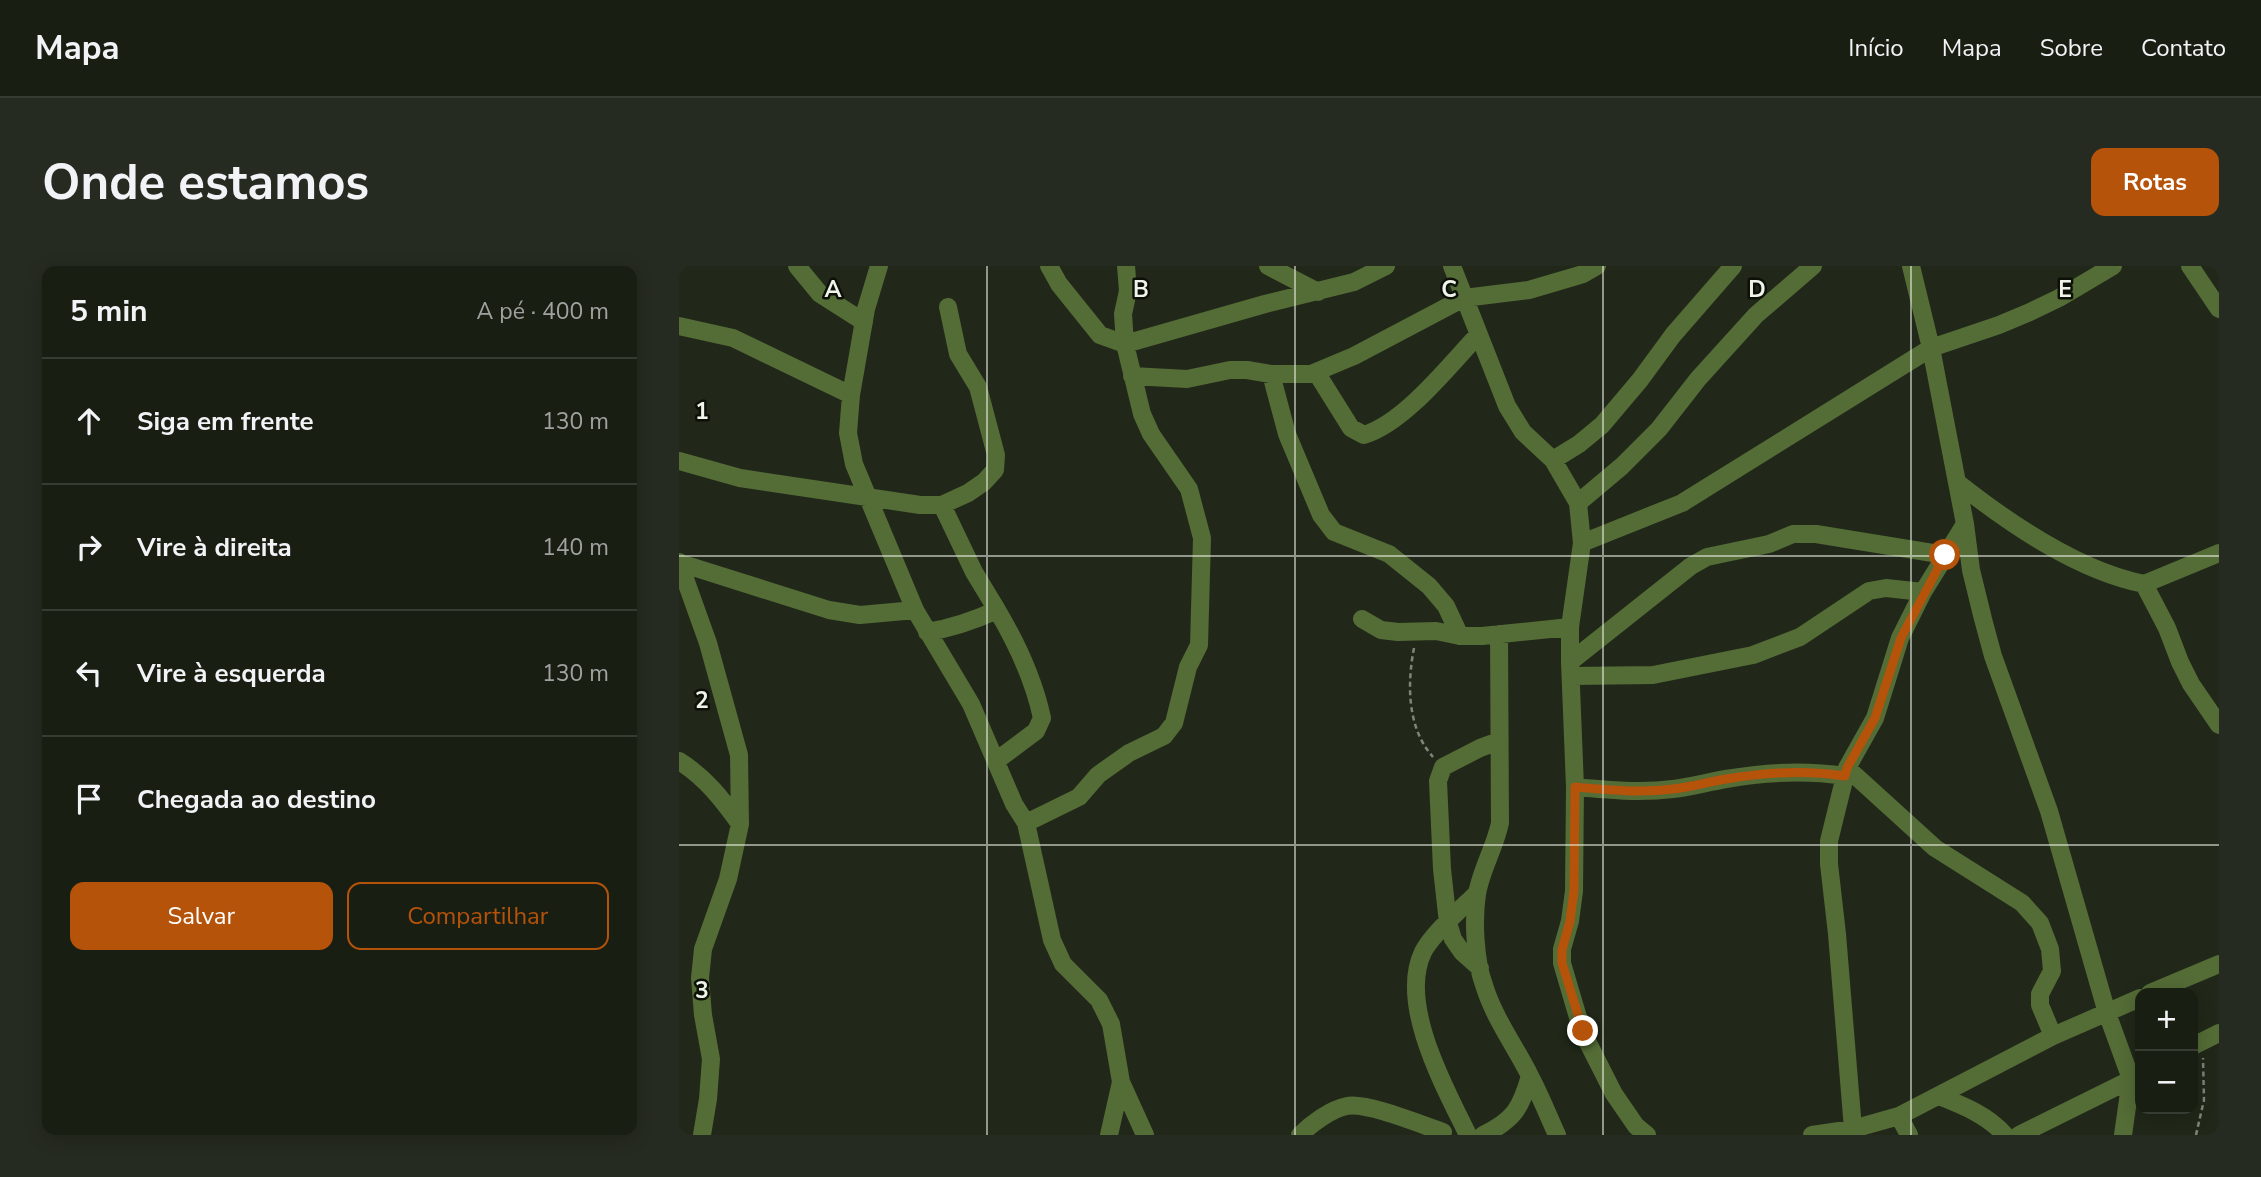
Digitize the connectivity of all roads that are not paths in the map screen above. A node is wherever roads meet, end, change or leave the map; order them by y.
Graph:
1 (797, 266) edge
2 (879, 266) edge
3 (1049, 266) edge
4 (1126, 266) edge
5 (1268, 266) edge
6 (1386, 266) edge
7 (1451, 266) edge
8 (1597, 266) edge
9 (1733, 266) edge
10 (1813, 266) edge
11 (1911, 266) edge
12 (2113, 266) edge
13 (2190, 266) edge
14 (1318, 292) junction
15 (1464, 298) junction
16 (948, 307) dead end
17 (2219, 309) edge
18 (864, 322) junction
19 (679, 326) edge
20 (1478, 335) junction
21 (1125, 344) junction
22 (1931, 348) junction
23 (1316, 372) junction
24 (1271, 374) junction
25 (1132, 376) junction
26 (851, 395) junction
27 (1553, 460) junction
28 (679, 461) edge
29 (1958, 483) junction
30 (866, 498) junction
31 (1578, 503) junction
32 (942, 505) junction
33 (1965, 524) junction
34 (1582, 543) junction
35 (2219, 553) edge
36 (1945, 555) junction
37 (679, 563) edge
38 (2144, 584) junction
39 (1923, 592) junction
40 (915, 610) junction
41 (997, 610) junction
42 (1362, 619) dead end
43 (1570, 627) junction
44 (927, 632) junction
45 (1499, 634) junction
46 (1460, 636) junction
47 (1571, 669) junction
48 (2219, 725) edge
49 (1499, 741) junction
50 (679, 761) edge
51 (996, 761) junction
52 (1846, 772) junction
53 (1575, 787) junction
54 (1026, 823) junction
55 (740, 824) junction
56 (1477, 892) junction
57 (1448, 923) junction
58 (2219, 964) edge
59 (1480, 968) junction
60 (2162, 988) edge
61 (2135, 1000) edge
62 (2107, 1013) junction
63 (2053, 1036) junction
64 (2135, 1075) edge
65 (1530, 1076) junction
66 (2135, 1078) edge
67 (2135, 1081) edge
68 (1121, 1082) junction
69 (1939, 1096) junction
70 (1899, 1116) junction
71 (1853, 1129) junction
72 (2030, 1133) edge
73 (1437, 1134) edge
74 (702, 1135) edge
75 (1109, 1135) edge
76 (1145, 1135) edge
77 (1300, 1135) edge
78 (1469, 1135) edge
79 (1483, 1135) edge
80 (1557, 1135) edge
81 (1647, 1135) edge
82 (1812, 1135) edge
83 (1909, 1135) edge
84 (2005, 1135) edge
85 (2123, 1135) edge

1 - 18 street
2 - 18 street
3 - 21 street
4 - 21 street
5 - 14 street
6 - 14 street
7 - 15 street
8 - 15 street
9 - 27 street
10 - 31 street
11 - 22 street
12 - 22 street
13 - 17 street
14 - 21 street
15 - 20 street
15 - 23 street
16 - 32 street
18 - 26 street
19 - 26 street
20 - 23 street
20 - 27 street
21 - 25 street
22 - 29 street
22 - 34 street
23 - 24 street
24 - 25 street
24 - 46 street
25 - 54 street
26 - 30 street
27 - 31 street
28 - 30 street
29 - 33 street
29 - 38 street
30 - 32 street
30 - 40 street
31 - 34 street
32 - 41 street
33 - 36 street
33 - 62 street
34 - 43 street
35 - 38 street
36 - 39 street
36 - 47 street
37 - 40 street
37 - 55 street
38 - 48 street
39 - 47 street
39 - 52 street
40 - 44 street
41 - 44 street
41 - 51 street
42 - 46 street
43 - 45 street
43 - 47 street
44 - 51 street
45 - 46 street
45 - 49 street
47 - 53 street
49 - 56 street
49 - 57 street
50 - 55 street
51 - 54 street
52 - 53 street
52 - 63 street
52 - 71 street
53 - 81 street
54 - 68 street
55 - 74 street
56 - 57 street
56 - 59 street
57 - 59 street
57 - 78 street
58 - 60 street
59 - 65 street
61 - 62 street
62 - 63 street
62 - 64 street
63 - 69 street
65 - 79 street
65 - 80 street
66 - 72 street
67 - 85 street
68 - 75 street
68 - 76 street
69 - 70 street
69 - 84 street
70 - 71 street
70 - 83 street
71 - 82 street
73 - 77 street
73 - 78 street

